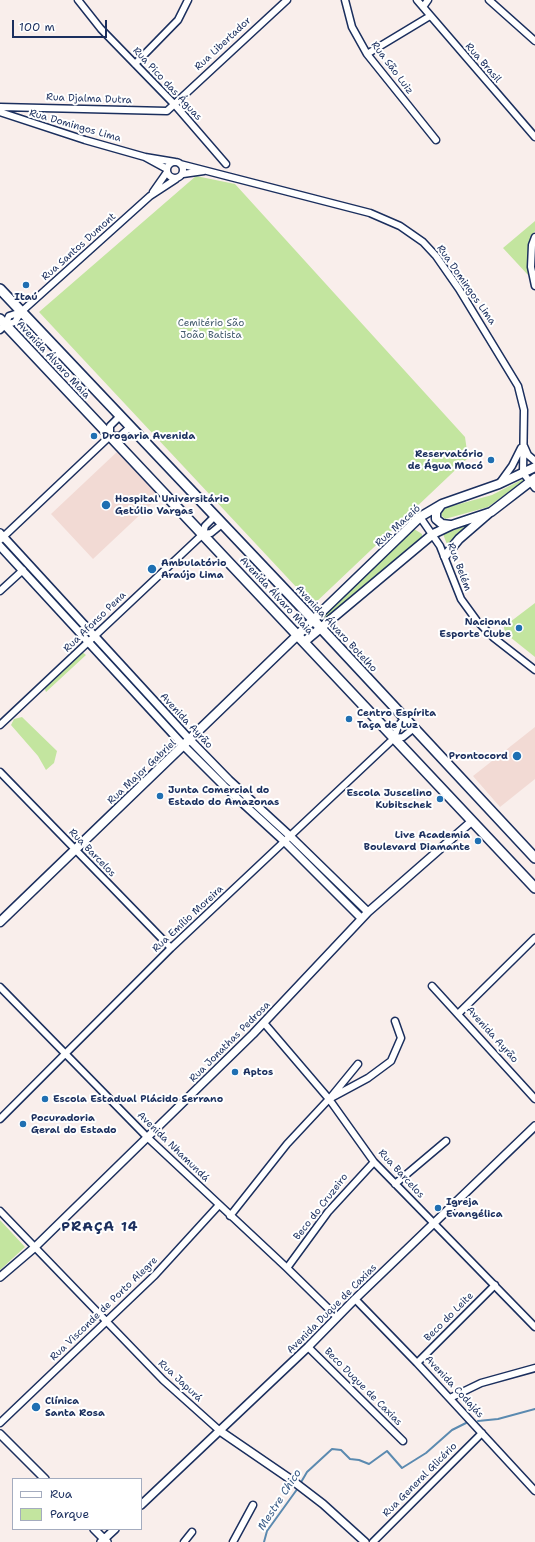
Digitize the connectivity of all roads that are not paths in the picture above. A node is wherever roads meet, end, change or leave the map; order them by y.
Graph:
1 (78, 0) edge
2 (188, 0) edge
3 (287, 0) edge
4 (345, 0) edge
5 (417, 0) edge
6 (428, 0) edge
7 (489, 0) edge
8 (423, 7) junction
9 (430, 16) junction
10 (535, 41) edge
11 (367, 54) junction
12 (135, 64) junction
13 (175, 105) junction
14 (0, 107) edge
15 (0, 112) edge
16 (535, 137) edge
17 (436, 140) dead end
18 (145, 157) junction
19 (177, 163) junction
20 (226, 164) dead end
21 (208, 170) junction
22 (167, 171) junction
23 (183, 174) junction
24 (176, 179) junction
25 (150, 196) junction
26 (535, 237) edge
27 (535, 286) edge
28 (0, 289) edge
29 (21, 312) junction
30 (2, 324) edge
31 (119, 417) junction
32 (129, 428) junction
33 (110, 436) junction
34 (523, 440) junction
35 (535, 461) edge
36 (535, 467) edge
37 (523, 473) junction
38 (533, 483) edge
39 (499, 484) junction
40 (442, 504) junction
41 (490, 512) junction
42 (215, 516) junction
43 (420, 517) junction
44 (222, 524) junction
45 (452, 525) junction
46 (203, 534) junction
47 (433, 534) junction
48 (1, 536) edge
49 (0, 546) edge
50 (445, 556) junction
51 (23, 570) junction
52 (0, 591) edge
53 (313, 620) junction
54 (320, 628) junction
55 (92, 638) junction
56 (301, 639) junction
57 (535, 670) edge
58 (405, 718) junction
59 (0, 725) edge
60 (414, 728) junction
61 (394, 738) junction
62 (187, 743) junction
63 (0, 772) edge
64 (229, 780) junction
65 (224, 786) junction
66 (472, 821) junction
67 (290, 836) junction
68 (285, 842) junction
69 (74, 850) junction
70 (535, 858) edge
71 (535, 888) edge
72 (368, 912) junction
73 (361, 918) junction
74 (0, 922) edge
75 (535, 938) edge
76 (171, 948) junction
77 (432, 986) dead end
78 (0, 987) edge
79 (459, 1013) junction
80 (395, 1021) dead end
81 (264, 1023) junction
82 (65, 1055) junction
83 (358, 1064) dead end
84 (329, 1099) junction
85 (535, 1099) edge
86 (0, 1119) edge
87 (535, 1126) edge
88 (147, 1137) junction
89 (446, 1141) dead end
90 (374, 1162) junction
91 (395, 1184) junction
92 (219, 1206) junction
93 (0, 1211) edge
94 (230, 1216) junction
95 (434, 1223) junction
96 (34, 1248) junction
97 (287, 1268) junction
98 (0, 1277) edge
99 (494, 1285) junction
100 (355, 1299) junction
101 (337, 1317) junction
102 (107, 1322) junction
103 (535, 1328) edge
104 (308, 1347) junction
105 (417, 1363) junction
106 (535, 1368) edge
107 (450, 1398) junction
108 (0, 1423) edge
109 (220, 1431) junction
110 (482, 1433) junction
111 (0, 1434) edge
112 (403, 1441) dead end
113 (43, 1478) edge
114 (535, 1491) edge
115 (142, 1504) edge
116 (253, 1505) dead end
117 (95, 1530) edge
118 (114, 1530) edge
119 (192, 1532) dead end
120 (104, 1541) edge
121 (184, 1542) edge
122 (233, 1542) edge
123 (365, 1542) edge
124 (373, 1542) edge

1 - 12 street, Rua Pico das Águas
2 - 12 street
3 - 13 street, Rua Libertador
4 - 11 street, Rua São Luiz
5 - 8 street, Rua Brasil
6 - 8 street
7 - 10 street
8 - 9 street, Rua Brasil
9 - 11 street
9 - 16 street, Rua Brasil
11 - 17 street, Rua São Luiz
12 - 13 street, Rua Pico das Águas
13 - 14 street, Rua Djalma Dutra
13 - 20 street, Rua Pico das Águas
15 - 18 street, Rua Domingos Lima
18 - 19 street, Rua Domingos Lima
18 - 22 street, Rua Domingos Lima
19 - 21 street, Rua Domingos Lima
19 - 22 street
19 - 23 street
21 - 23 street, Rua Domingos Lima
21 - 34 street, Rua Domingos Lima
22 - 24 street
22 - 25 street, Rua Santos Dumont
23 - 24 street
24 - 25 street, Rua Santos Dumont
25 - 29 street, Rua Santos Dumont
26 - 27 street
28 - 29 main road, Avenida Álvaro Maia
29 - 30 street, Rua Santos Dumont
29 - 31 main road, Avenida Álvaro Maia
30 - 33 main road, Avenida Álvaro Maia
31 - 32 main road, Avenida Álvaro Botelho
31 - 33 street
32 - 33 street
32 - 42 main road, Avenida Álvaro Botelho
33 - 46 main road, Avenida Álvaro Maia
33 - 48 street
34 - 35 street, Rua Domingos Lima
34 - 37 street, Rua Domingos Lima
34 - 39 street, Rua Domingos Lima
36 - 37 main road, Rua Maceió
37 - 38 street
37 - 39 main road, Rua Maceió
38 - 41 main road
39 - 40 main road, Rua Maceió
40 - 43 main road, Rua Maceió
40 - 45 main road
41 - 45 main road
41 - 50 main road
42 - 44 main road, Avenida Álvaro Botelho
42 - 46 street, Rua Afonso Pena
43 - 47 street, Rua Belém
43 - 53 main road, Rua Maceió
44 - 46 street, Rua Afonso Pena
44 - 53 main road, Avenida Álvaro Botelho
45 - 47 main road
46 - 55 street, Rua Afonso Pena
46 - 56 main road, Avenida Álvaro Maia
47 - 50 street, Rua Belém
47 - 54 main road
48 - 55 street, Avenida Ayrão
49 - 51 street, Avenida Ayrão
50 - 57 street, Rua Belém
51 - 52 street
51 - 55 street, Avenida Ayrão
53 - 54 main road, Avenida Álvaro Botelho
53 - 56 main road, Rua Maceió
54 - 56 main road
54 - 58 main road, Avenida Álvaro Botelho
55 - 59 street, Rua Afonso Pena
55 - 62 street, Avenida Ayrão
56 - 61 main road, Avenida Álvaro Maia
56 - 62 main road, Rua Major Gabriel
58 - 60 main road, Avenida Álvaro Botelho
58 - 61 street, Rua Emílio Moreira
60 - 61 street, Rua Emílio Moreira
60 - 70 main road, Avenida Álvaro Botelho
61 - 66 main road, Avenida Álvaro Maia
61 - 67 street, Rua Emílio Moreira
62 - 64 street, Avenida Ayrão
62 - 65 street, Avenida Ayrão
62 - 69 main road, Rua Major Gabriel
63 - 69 street, Rua Barcelos
64 - 65 street
64 - 67 street, Avenida Ayrão
65 - 68 street, Avenida Ayrão
66 - 71 main road, Avenida Álvaro Maia
66 - 72 street, Rua Jonathas Pedrosa
67 - 68 street, Rua Emílio Moreira
67 - 72 street, Avenida Ayrão
68 - 73 street, Avenida Ayrão
68 - 76 street, Rua Emílio Moreira
69 - 74 main road, Rua Major Gabriel
69 - 76 street, Rua Barcelos
72 - 73 street, Rua Jonathas Pedrosa
73 - 81 street, Rua Jonathas Pedrosa
75 - 79 street
76 - 82 street, Rua Emílio Moreira
77 - 79 street, Avenida Ayrão
78 - 82 street, Avenida Nhamundá
79 - 85 street, Avenida Ayrão
80 - 84 street
81 - 84 street, Rua Barcelos
81 - 88 street, Rua Jonathas Pedrosa
82 - 86 street, Rua Emílio Moreira
82 - 88 street, Avenida Nhamundá
83 - 84 street
84 - 90 street, Rua Barcelos
84 - 94 street
87 - 95 street, Avenida Duque de Caxias
88 - 92 street, Avenida Nhamundá
88 - 96 street, Rua Jonathas Pedrosa
89 - 91 street
90 - 91 street, Rua Barcelos
90 - 97 street, Beco do Cruzeiro
91 - 95 street, Rua Barcelos
92 - 94 street, Avenida Nhamundá
92 - 102 street, Rua Visconde de Porto Alegre
93 - 96 street, Rua Japurá
94 - 97 street, Avenida Nhamundá
95 - 99 street, Rua Barcelos
95 - 100 street, Avenida Duque de Caxias
96 - 98 street, Rua Jonathas Pedrosa
96 - 102 street, Rua Japurá
97 - 101 street, Avenida Nhamundá
99 - 103 street, Rua Barcelos
99 - 105 street, Beco do Leite
100 - 101 street, Avenida Duque de Caxias
100 - 105 street, Avenida Codajás
101 - 104 street, Avenida Duque de Caxias
102 - 108 street, Rua Visconde de Porto Alegre
102 - 109 street, Rua Japurá
104 - 109 street, Avenida Duque de Caxias
104 - 112 street, Beco Duque de Caxias
105 - 107 street, Avenida Codajás
106 - 107 street
107 - 110 street, Avenida Codajás
109 - 115 street, Avenida Duque de Caxias
109 - 123 street, Rua Japurá
110 - 114 street, Avenida Codajás
110 - 124 street, Rua General Glicério
111 - 113 street
116 - 122 street
117 - 120 street
118 - 120 street
119 - 121 street

